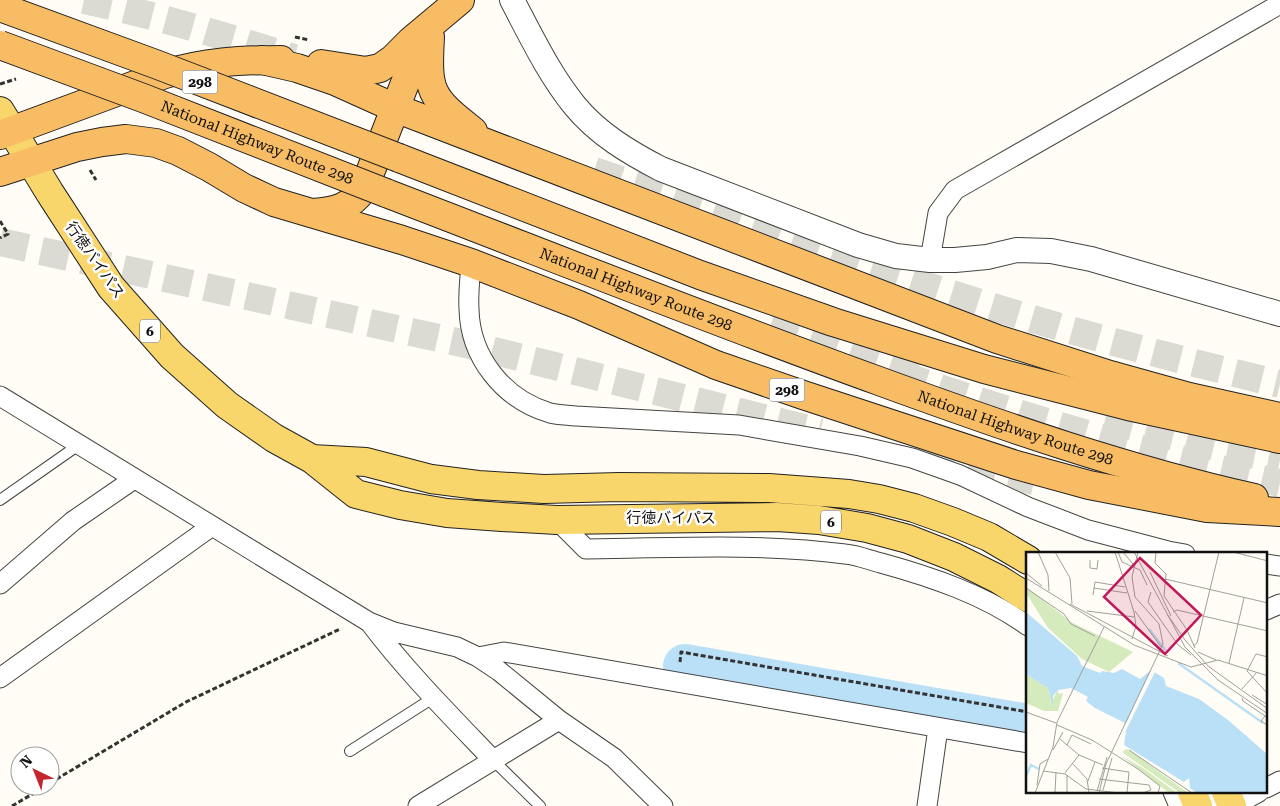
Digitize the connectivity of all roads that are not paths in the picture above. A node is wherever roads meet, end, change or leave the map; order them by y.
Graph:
1 (460, 0) edge
2 (512, 0) edge
3 (1280, 4) edge
4 (0, 7) edge
5 (431, 25) junction
6 (0, 45) edge
7 (262, 60) junction
8 (394, 108) junction
9 (4, 125) edge
10 (494, 146) junction
11 (31, 162) junction
12 (0, 172) edge
13 (309, 213) junction
14 (930, 260) junction
15 (472, 263) junction
16 (1280, 314) edge
17 (0, 396) edge
18 (1280, 417) edge
19 (1280, 439) edge
20 (80, 444) junction
21 (312, 459) junction
22 (134, 478) junction
23 (0, 500) edge
24 (1280, 504) edge
25 (1280, 512) edge
26 (557, 520) junction
27 (212, 526) junction
28 (1174, 552) edge
29 (1026, 559) edge
30 (0, 584) edge
31 (1026, 597) edge
32 (1280, 604) edge
33 (1268, 609) edge
34 (366, 620) junction
35 (1026, 625) edge
36 (478, 657) junction
37 (0, 678) edge
38 (433, 698) junction
39 (559, 720) junction
40 (938, 728) junction
41 (1026, 743) edge
42 (350, 751) dead end
43 (493, 760) junction
44 (1280, 781) edge
45 (1268, 787) edge
46 (1174, 794) edge
47 (1193, 794) edge
48 (1208, 794) edge
49 (1227, 794) edge
50 (1255, 794) edge
51 (418, 806) edge
52 (540, 806) edge
53 (663, 806) edge
54 (927, 806) edge
55 (1178, 806) edge
56 (1198, 806) edge
57 (1213, 806) edge
58 (1233, 806) edge

1 - 5 highway
2 - 14 street
3 - 14 street
4 - 19 highway, 298, bridge
5 - 7 highway
5 - 8 highway
5 - 10 highway
6 - 24 highway, National Highway Route 298 / 298, bridge
7 - 8 highway, 298
7 - 9 highway, 298
8 - 10 highway, 298
8 - 13 highway
9 - 11 main road, 行徳バイパス / 6
10 - 18 highway, 298
11 - 12 highway, 298
11 - 13 highway, 298
11 - 21 main road, 行徳バイパス / 6
13 - 15 highway, 298
14 - 16 street
15 - 25 highway, 298
15 - 28 street
17 - 20 street
20 - 22 street
20 - 23 lane
21 - 26 main road, 行徳バイパス / 6
21 - 29 main road, 行徳バイパス / 6
22 - 27 street
22 - 30 street
26 - 31 main road, 行徳バイパス / 6
26 - 35 street
27 - 34 street
27 - 37 street
32 - 33 street
34 - 36 street
34 - 38 street
36 - 39 street
36 - 40 street
38 - 42 lane
38 - 43 street
39 - 43 street
39 - 53 street
40 - 41 street
40 - 54 street
43 - 51 street
43 - 52 lane
44 - 45 street
46 - 55 street
47 - 56 main road
48 - 57 street
49 - 58 main road
50 - 58 street

